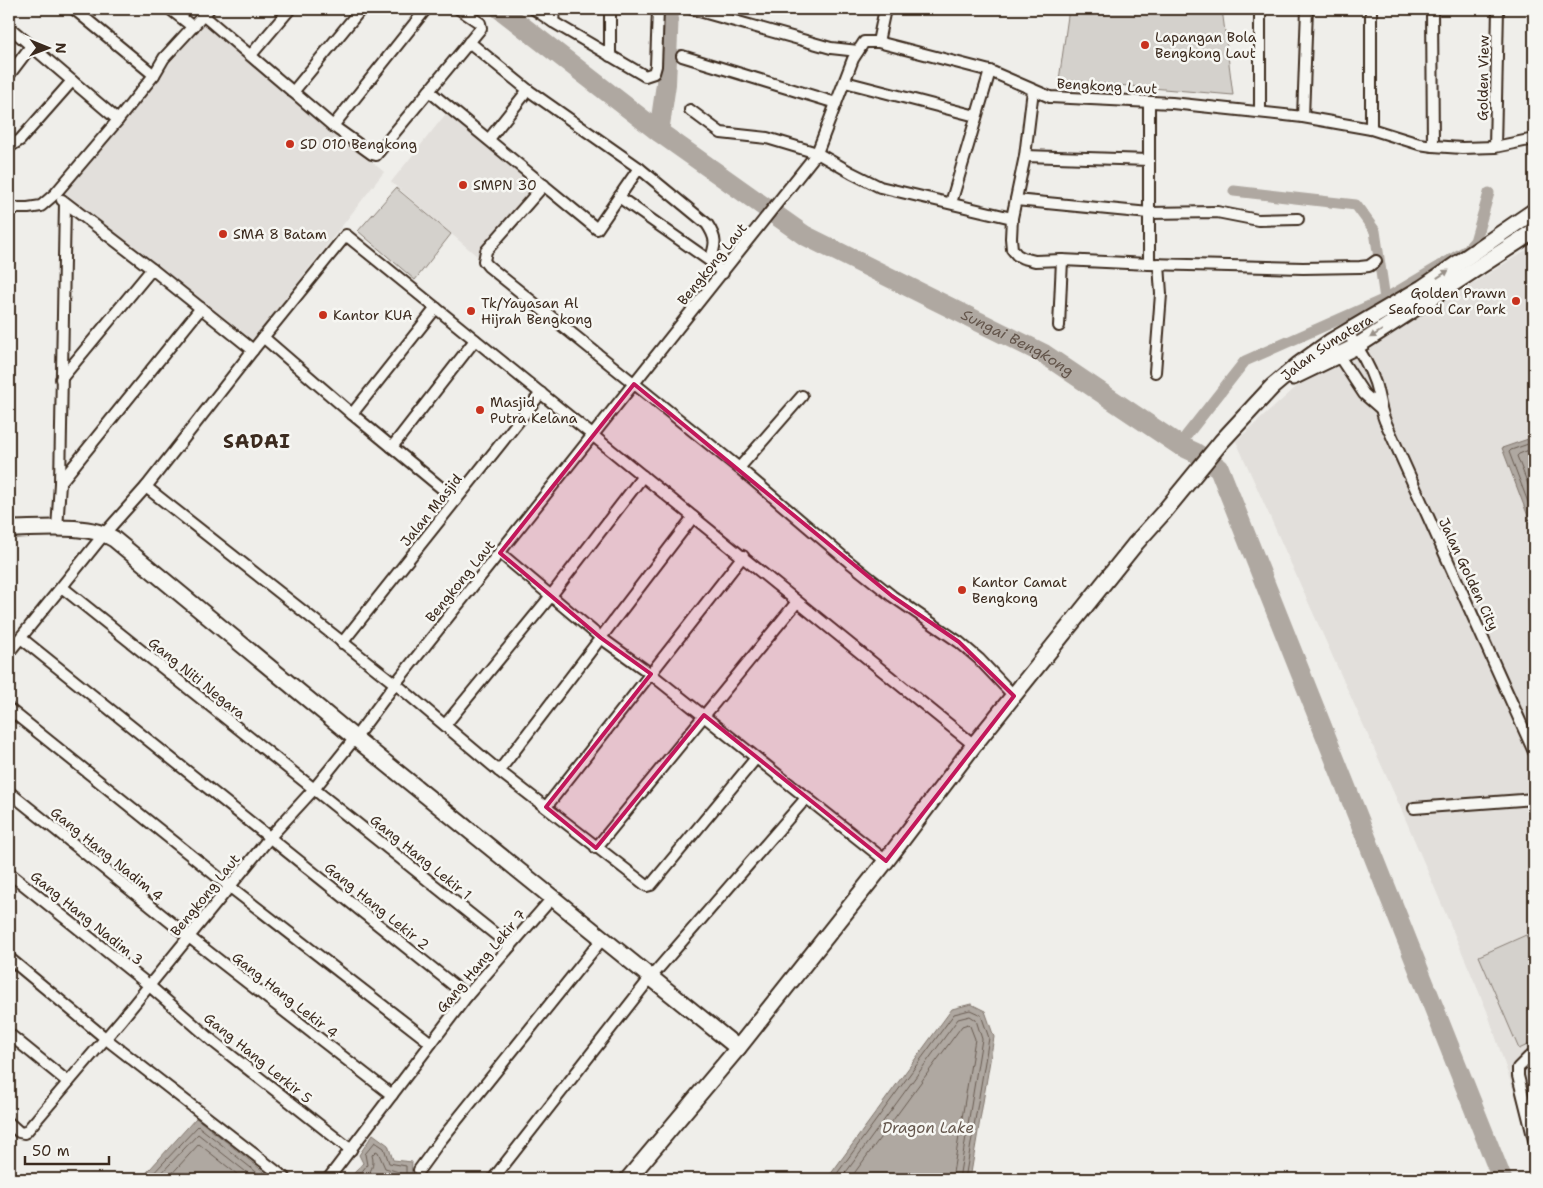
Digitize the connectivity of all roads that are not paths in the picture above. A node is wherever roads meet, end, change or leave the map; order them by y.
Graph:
1 (74, 9) edge
2 (170, 9) edge
3 (290, 9) edge
4 (361, 9) edge
5 (426, 9) edge
6 (459, 9) edge
7 (534, 9) edge
8 (554, 9) edge
9 (610, 9) edge
10 (658, 9) edge
11 (692, 9) edge
12 (885, 9) edge
13 (1260, 9) edge
14 (1307, 9) edge
15 (1371, 9) edge
16 (1432, 9) edge
17 (1498, 9) edge
18 (207, 12) edge
19 (553, 22) junction
20 (9, 27) edge
21 (192, 28) junction
22 (469, 42) junction
23 (878, 42) junction
24 (31, 46) junction
25 (858, 51) junction
26 (251, 55) junction
27 (610, 56) junction
28 (682, 56) dead end
29 (990, 71) junction
30 (9, 75) edge
31 (154, 75) junction
32 (72, 81) junction
33 (845, 82) junction
34 (528, 90) junction
35 (1032, 90) junction
36 (429, 91) junction
37 (293, 92) junction
38 (1149, 102) junction
39 (836, 103) junction
40 (690, 110) dead end
41 (1260, 112) junction
42 (976, 116) junction
43 (1303, 117) junction
44 (118, 120) junction
45 (333, 126) junction
46 (1371, 128) junction
47 (1534, 138) edge
48 (489, 139) junction
49 (1434, 146) junction
50 (9, 147) edge
51 (1495, 147) junction
52 (817, 153) junction
53 (1025, 156) junction
54 (1149, 160) junction
55 (639, 168) junction
56 (544, 185) junction
57 (55, 194) junction
58 (618, 197) junction
59 (1016, 200) junction
60 (65, 203) junction
61 (951, 203) junction
62 (9, 208) edge
63 (1534, 211) edge
64 (1149, 213) junction
65 (1012, 218) junction
66 (1298, 219) dead end
67 (1534, 231) edge
68 (710, 260) junction
69 (1062, 260) junction
70 (1376, 262) dead end
71 (1154, 264) junction
72 (152, 269) junction
73 (722, 273) junction
74 (201, 308) junction
75 (436, 308) junction
76 (1059, 326) dead end
77 (1347, 332) junction
78 (263, 337) junction
79 (475, 340) junction
80 (1357, 346) junction
81 (1334, 348) junction
82 (252, 350) junction
83 (1154, 372) dead end
84 (61, 379) junction
85 (634, 384) junction
86 (541, 393) junction
87 (802, 396) dead end
88 (1380, 408) junction
89 (352, 414) junction
90 (594, 435) junction
91 (392, 447) junction
92 (739, 468) junction
93 (644, 476) junction
94 (60, 483) junction
95 (146, 487) junction
96 (456, 500) junction
97 (693, 517) junction
98 (9, 529) edge
99 (57, 529) junction
100 (105, 533) junction
101 (500, 553) junction
102 (743, 556) junction
103 (63, 588) junction
104 (550, 597) junction
105 (798, 602) junction
106 (21, 638) junction
107 (601, 638) junction
108 (342, 643) junction
109 (9, 652) edge
110 (651, 674) junction
111 (395, 684) junction
112 (1014, 696) junction
113 (9, 709) edge
114 (704, 715) junction
115 (445, 725) junction
116 (355, 738) junction
117 (974, 745) junction
118 (1534, 752) edge
119 (756, 758) junction
120 (499, 771) junction
121 (314, 789) junction
122 (9, 792) edge
123 (807, 797) junction
124 (1534, 800) edge
125 (546, 807) junction
126 (1414, 808) dead end
127 (270, 837) junction
128 (596, 848) junction
129 (886, 861) junction
130 (9, 873) edge
131 (229, 886) junction
132 (553, 897) junction
133 (189, 937) junction
134 (603, 938) junction
135 (510, 946) junction
136 (9, 958) edge
137 (651, 977) junction
138 (149, 985) junction
139 (467, 996) junction
140 (9, 1034) edge
141 (105, 1038) junction
142 (431, 1043) junction
143 (738, 1048) junction
144 (1534, 1056) edge
145 (68, 1082) junction
146 (392, 1095) junction
147 (9, 1123) edge
148 (1534, 1140) edge
149 (351, 1150) junction
150 (419, 1170) dead end
151 (286, 1179) edge
152 (328, 1179) edge
153 (493, 1179) edge
154 (628, 1179) edge

1 - 31 street
2 - 21 street
3 - 26 street
4 - 37 street
5 - 45 street
6 - 22 street
7 - 19 street
8 - 19 street
9 - 27 street
10 - 27 street
11 - 25 street
12 - 23 street
13 - 41 street
14 - 43 street
15 - 46 street
16 - 49 street
17 - 51 street, Golden View
18 - 21 street
18 - 26 street
19 - 27 street
20 - 24 street
21 - 31 street
22 - 34 street
22 - 36 street
23 - 25 street
23 - 29 street, Bengkong Laut
24 - 30 street
24 - 32 street
25 - 33 street, Bengkong Laut
26 - 37 street
28 - 39 street
29 - 35 street, Bengkong Laut
29 - 42 street
31 - 44 street
32 - 44 street
32 - 50 street
33 - 39 street, Bengkong Laut
33 - 42 street
34 - 48 street
34 - 55 street
35 - 38 street, Bengkong Laut
35 - 53 street
36 - 45 street
36 - 48 street
37 - 45 street
38 - 41 street, Bengkong Laut
38 - 54 street
39 - 52 street, Bengkong Laut
40 - 52 street
41 - 43 street, Bengkong Laut
42 - 61 street
43 - 46 street, Bengkong Laut
44 - 57 street
46 - 49 street, Bengkong Laut
47 - 51 street, Bengkong Laut
48 - 56 street
49 - 51 street, Bengkong Laut
52 - 61 street
52 - 73 street, Bengkong Laut
53 - 54 street
53 - 59 street
54 - 64 street
55 - 58 street
55 - 68 street
56 - 58 street
56 - 85 street
57 - 60 street
57 - 62 street
58 - 68 street
59 - 64 street
59 - 65 street
60 - 72 street
60 - 84 street
61 - 65 street
77 -> 63 main road, Jalan Sumatera
64 - 66 street
64 - 71 street
65 - 69 street
67 -> 80 main road, Jalan Sumatera
68 - 73 street
69 - 71 street
69 - 76 street
70 - 71 street
71 - 83 street
72 - 74 street
72 - 84 street
73 - 85 street, Bengkong Laut
74 - 82 street
74 - 94 street
75 - 78 street
75 - 79 street
75 - 89 street
77 - 80 street, Jalan Golden City
77 - 81 main road, Jalan Sumatera
78 - 82 street
78 - 89 street
79 - 86 street
79 - 91 street
80 - 81 main road, Jalan Sumatera
80 - 88 street, Jalan Golden City
81 - 88 street, Jalan Golden City
81 - 112 main road, Jalan Sumatera
82 - 95 street
84 - 94 street
85 - 90 street, Bengkong Laut
85 - 92 street
86 - 90 street
86 - 96 street, Jalan Masjid
87 - 92 street
88 - 118 street, Jalan Golden City
89 - 91 street
90 - 93 street
90 - 101 street, Bengkong Laut
91 - 96 street
92 - 112 street
93 - 97 street
93 - 104 street
94 - 99 street
95 - 100 street
95 - 108 street
96 - 108 street, Jalan Masjid
97 - 102 street
97 - 107 street
98 - 99 main road
99 - 100 main road
100 - 103 street
100 - 116 main road
101 - 104 street
101 - 111 street, Bengkong Laut
102 - 105 street
102 - 110 street
103 - 106 street
103 - 121 street, Gang Niti Negara
104 - 107 street
104 - 115 street
105 - 114 street
105 - 117 street
106 - 109 street
106 - 127 street, Gang Hang Lekir 2
107 - 110 street
107 - 120 street
108 - 111 street
110 - 114 street
110 - 125 street
111 - 115 street
111 - 116 street, Bengkong Laut
112 - 117 main road, Jalan Sumatera
113 - 131 street
114 - 119 street
114 - 128 street
115 - 120 street
116 - 121 street, Bengkong Laut
116 - 132 main road
117 - 129 main road, Jalan Sumatera
119 - 123 street
119 - 128 street
120 - 125 street
121 - 127 street, Bengkong Laut
121 - 135 street, Gang Hang Lekir 1
122 - 133 street, Gang Hang Nadim 4
123 - 129 street
123 - 137 street
124 - 126 street
125 - 128 street
127 - 131 street, Bengkong Laut
127 - 139 street, Gang Hang Lekir 2
129 - 143 main road, Jalan Sumatera
130 - 138 street, Gang Hang Nadim 3
131 - 133 street, Bengkong Laut
131 - 142 street
132 - 134 main road
132 - 135 street, Gang Hang Lekir 7
133 - 138 street, Bengkong Laut
133 - 146 street, Gang Hang Lekir 4
134 - 137 main road
134 - 150 street
135 - 139 street, Gang Hang Lekir 7
136 - 141 street
137 - 143 main road
137 - 153 street
138 - 141 street, Bengkong Laut
138 - 149 street, Gang Hang Lerkir 5
139 - 142 street, Gang Hang Lekir 7
140 - 145 street
141 - 145 street, Bengkong Laut
141 - 151 street
142 - 146 street, Gang Hang Lekir 7
143 - 154 main road, Jalan Sumatera
144 - 148 street
145 - 147 street, Bengkong Laut
146 - 149 street, Gang Hang Lekir 7
149 - 152 street, Gang Hang Lekir 7

